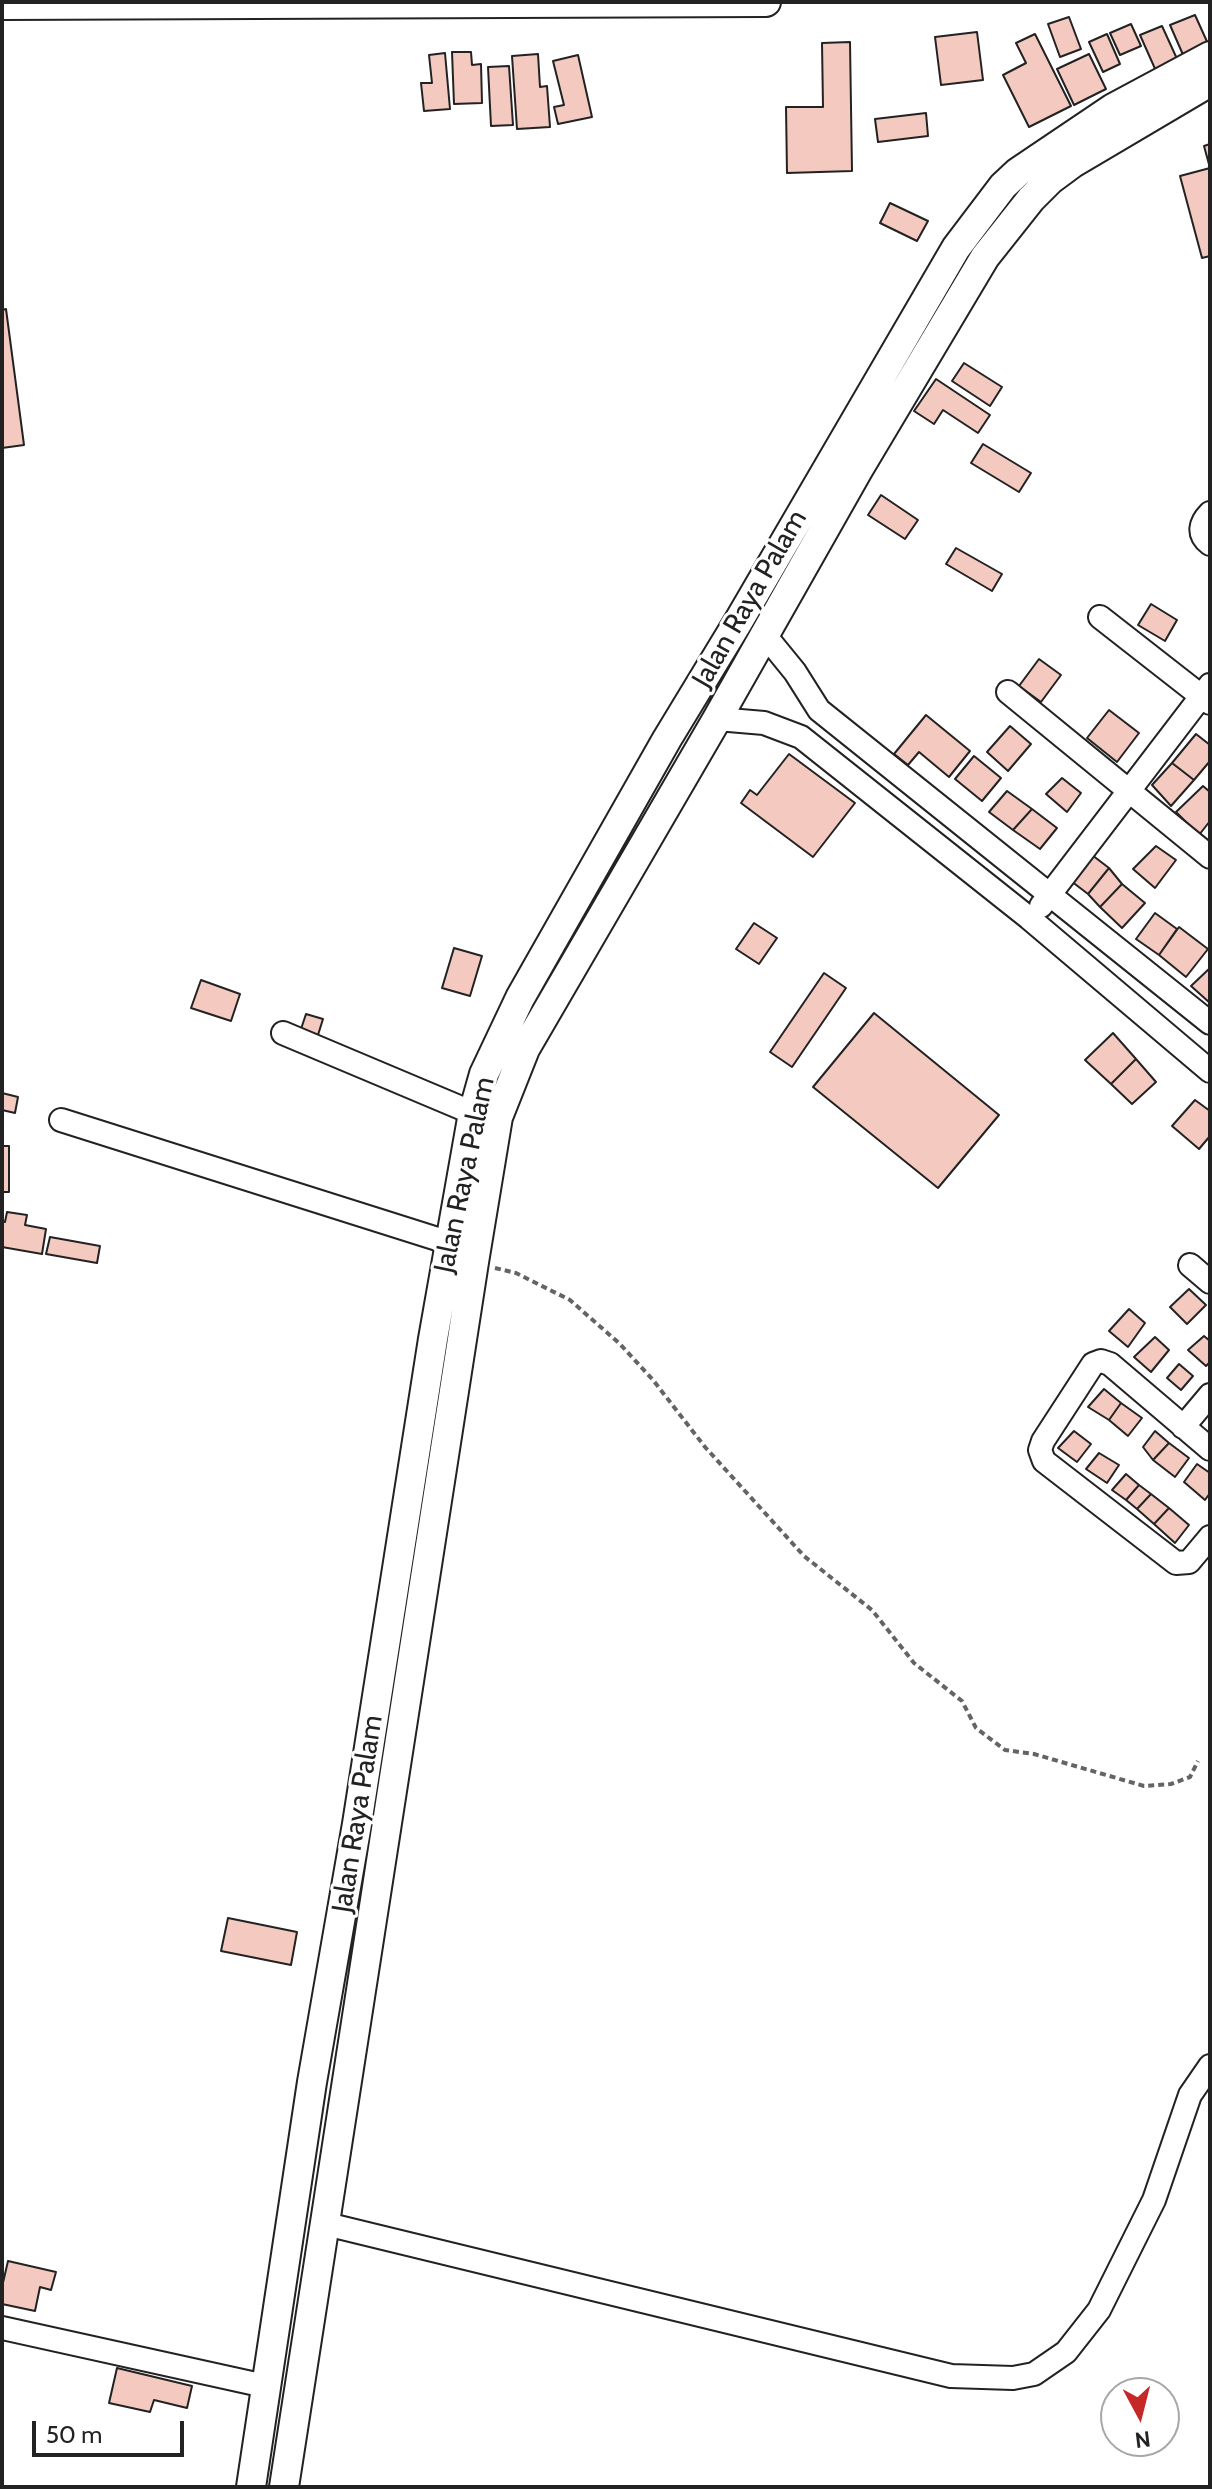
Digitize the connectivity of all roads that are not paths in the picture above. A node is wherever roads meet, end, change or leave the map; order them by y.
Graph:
1 (766, 2) edge
2 (647, 3) edge
3 (2, 5) edge
4 (1210, 56) edge
5 (1210, 82) edge
6 (833, 456) junction
7 (858, 470) junction
8 (1210, 513) edge
9 (1207, 541) edge
10 (1100, 617) dead end
11 (764, 634) junction
12 (1008, 692) dead end
13 (1207, 695) edge
14 (819, 710) junction
15 (717, 719) junction
16 (801, 737) junction
17 (1128, 790) junction
18 (1210, 857) edge
19 (1050, 897) junction
20 (1029, 918) junction
21 (1210, 1023) edge
22 (283, 1033) dead end
23 (1210, 1071) edge
24 (473, 1113) junction
25 (61, 1120) dead end
26 (471, 1204) junction
27 (450, 1243) junction
28 (1190, 1265) dead end
29 (1210, 1282) edge
30 (1210, 1395) edge
31 (1183, 1427) junction
32 (1210, 1449) edge
33 (1210, 1537) edge
34 (1210, 2066) edge
35 (326, 2224) junction
36 (2, 2328) edge
37 (265, 2386) junction
38 (251, 2487) edge
39 (284, 2487) edge

1 - 2 main road
2 - 3 main road
4 - 6 main road, Jalan Raya Palam
5 - 7 main road, Jalan Raya Palam
6 - 7 main road
6 - 24 main road, Jalan Raya Palam
7 - 11 main road, Jalan Raya Palam
8 - 9 street
10 - 13 street
11 - 14 street
11 - 15 main road, Jalan Raya Palam
12 - 17 street
13 - 17 street
14 - 16 street
14 - 19 street
15 - 16 street
15 - 26 main road, Jalan Raya Palam
16 - 20 street
17 - 18 street
17 - 19 street
19 - 20 street
19 - 21 street
20 - 23 street
22 - 24 street
24 - 26 main road, Jalan Raya Palam
25 - 27 street
26 - 27 main road, Jalan Raya Palam
26 - 35 main road, Jalan Raya Palam
27 - 37 main road, Jalan Raya Palam
28 - 29 street
30 - 31 street
31 - 32 street
31 - 33 street
34 - 35 street
35 - 39 main road, Jalan Raya Palam
36 - 37 street
37 - 38 main road, Jalan Raya Palam

